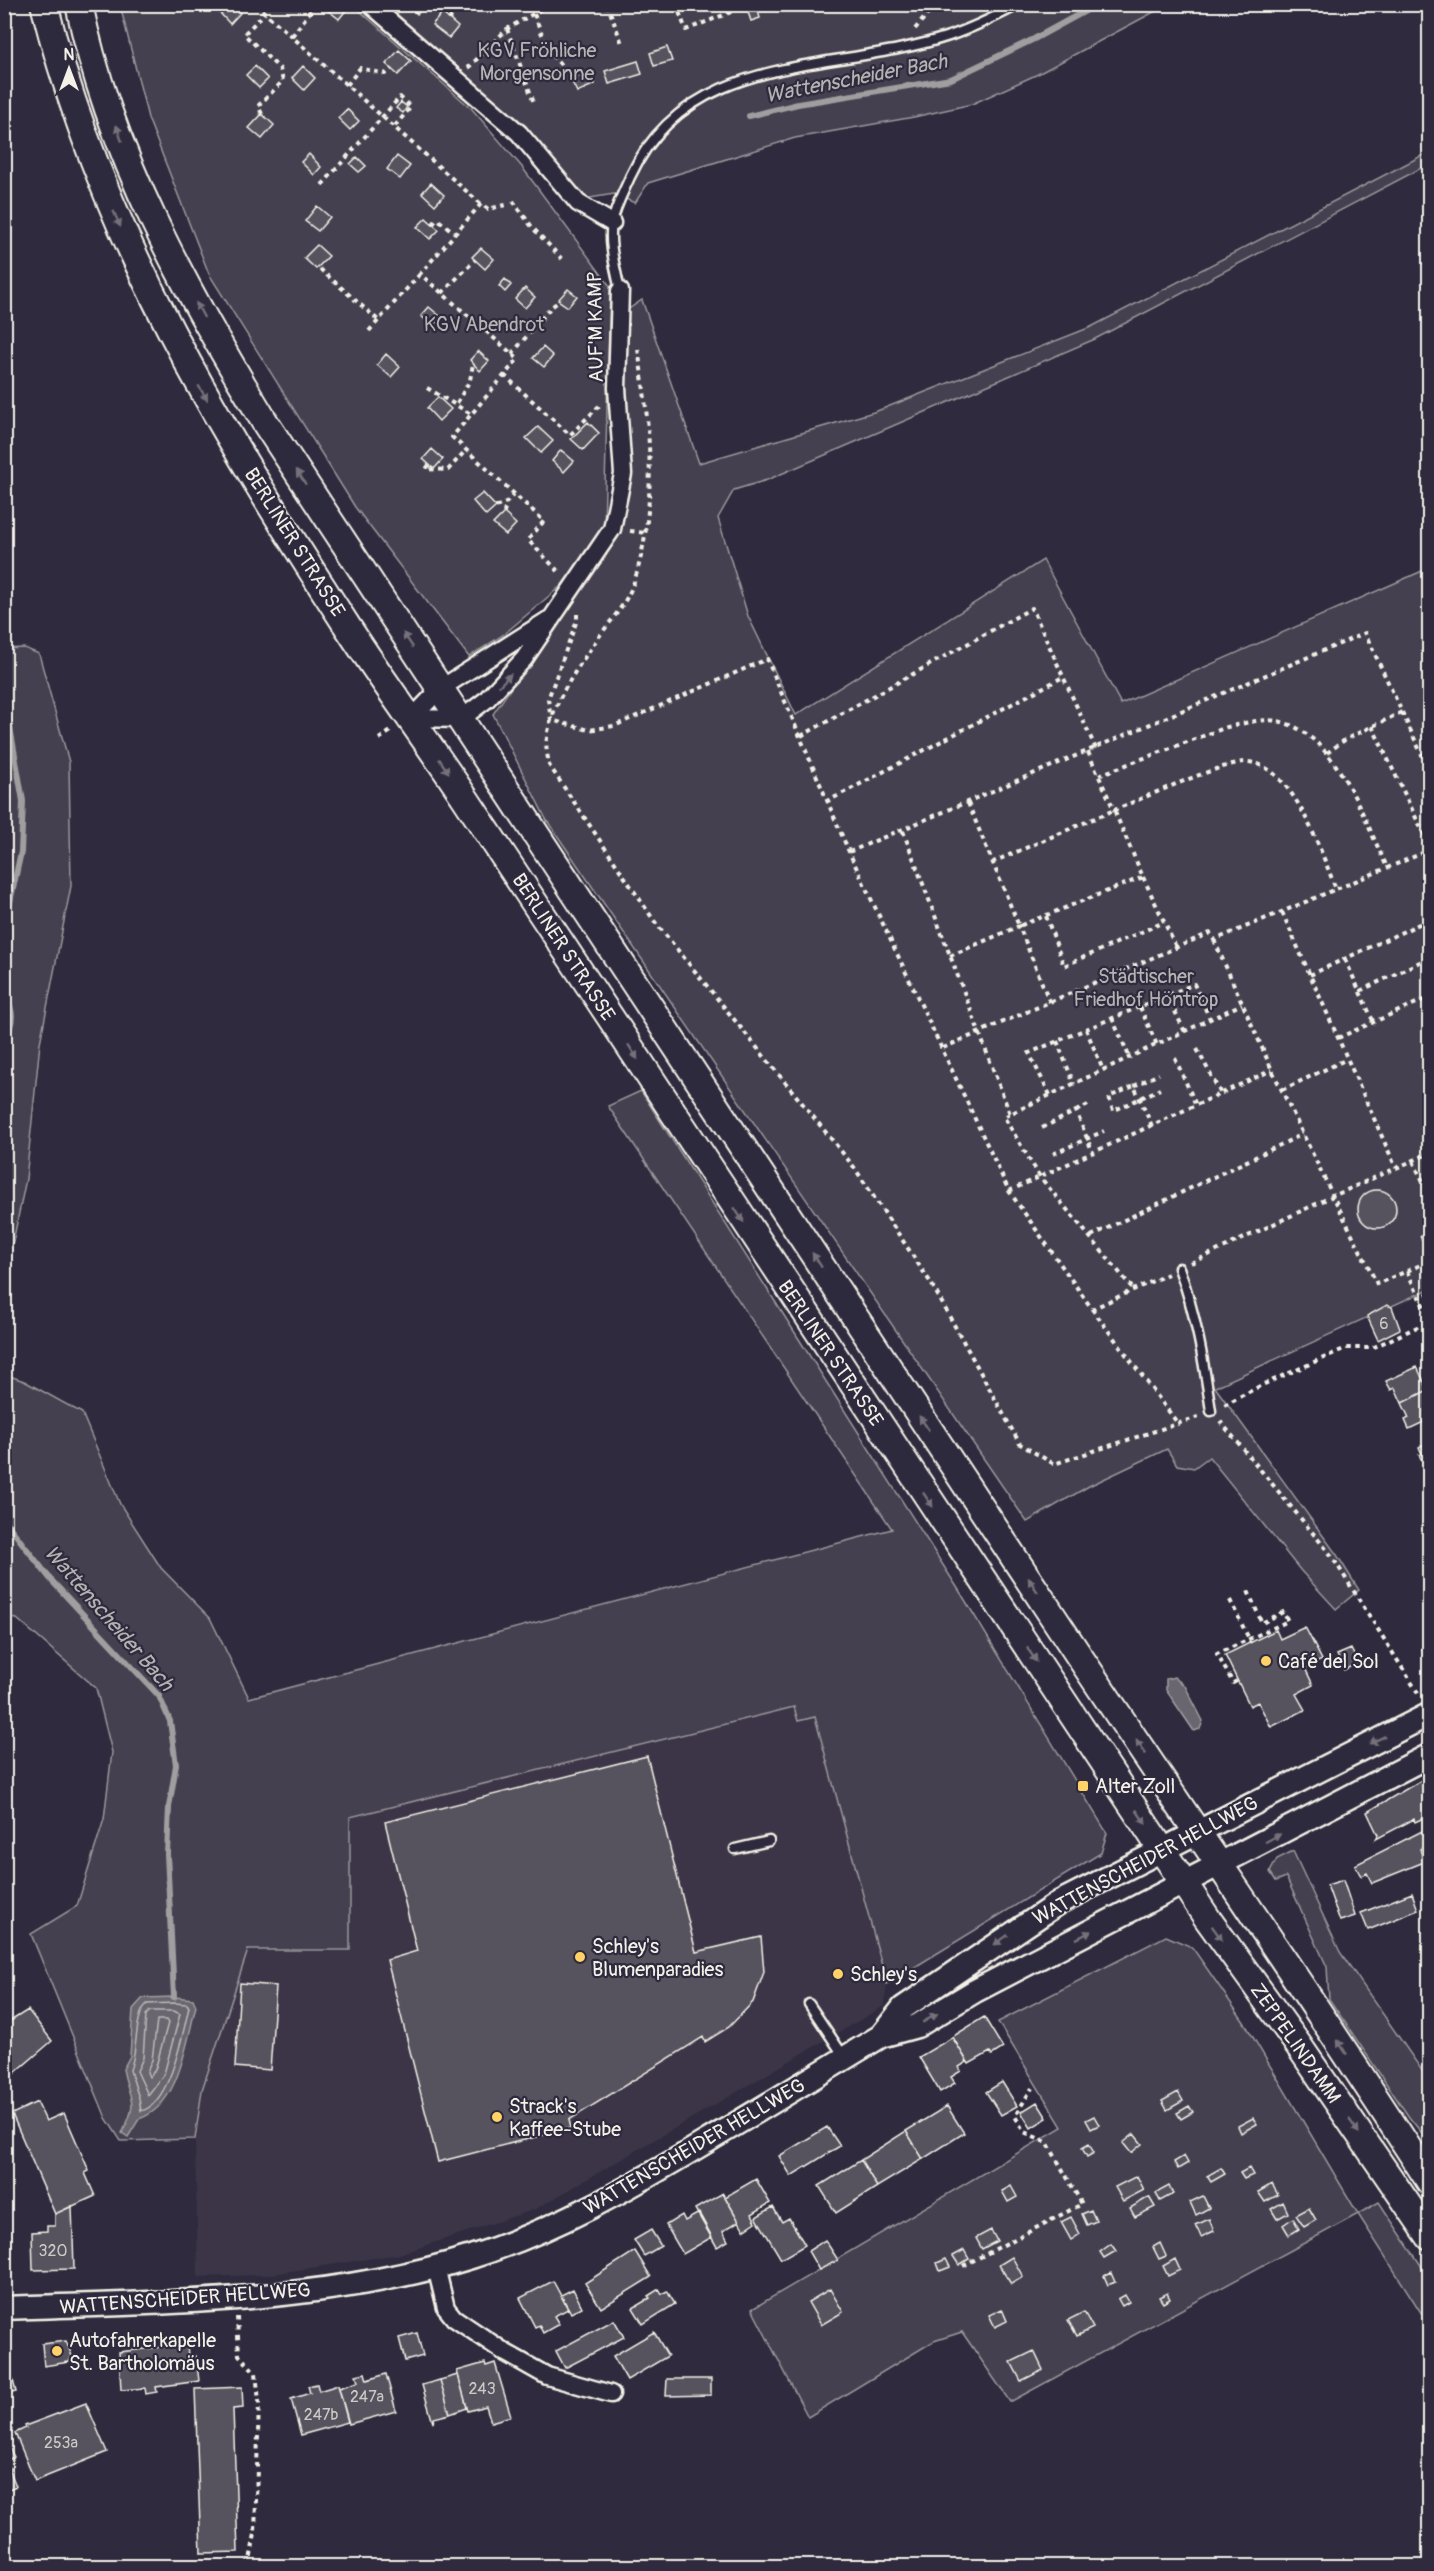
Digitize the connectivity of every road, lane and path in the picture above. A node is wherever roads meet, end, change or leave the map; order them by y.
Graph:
1 (44, 4) edge
2 (79, 4) edge
3 (255, 4) edge
4 (316, 4) edge
5 (370, 4) edge
6 (459, 4) edge
7 (550, 4) edge
8 (607, 4) edge
9 (936, 4) edge
10 (1020, 4) edge
11 (678, 5) edge
12 (746, 6) edge
13 (265, 13) junction
14 (534, 14) junction
15 (449, 20) dead end
16 (507, 29) junction
17 (292, 36) junction
18 (623, 46) dead end
19 (900, 47) junction
20 (391, 69) dead end
21 (456, 78) junction
22 (574, 79) dead end
23 (347, 85) junction
24 (534, 103) dead end
25 (262, 114) dead end
26 (382, 115) junction
27 (394, 126) junction
28 (322, 185) dead end
29 (481, 204) junction
30 (612, 223) junction
31 (433, 224) dead end
32 (455, 233) junction
33 (475, 260) dead end
34 (562, 260) dead end
35 (320, 268) dead end
36 (420, 274) junction
37 (620, 291) joint
38 (442, 293) junction
39 (560, 301) dead end
40 (378, 320) junction
41 (369, 331) dead end
42 (638, 345) dead end
43 (512, 354) junction
44 (473, 364) dead end
45 (504, 375) junction
46 (427, 388) dead end
47 (617, 388) junction
48 (457, 403) junction
49 (471, 414) junction
50 (466, 450) junction
51 (429, 465) dead end
52 (514, 494) junction
53 (506, 503) junction
54 (496, 507) dead end
55 (504, 513) dead end
56 (574, 588) junction
57 (554, 616) junction
58 (1063, 676) junction
59 (440, 689) junction
60 (1402, 712) junction
61 (412, 718) junction
62 (461, 719) junction
63 (551, 720) junction
64 (1371, 726) junction
65 (801, 736) junction
66 (1096, 749) junction
67 (1088, 752) junction
68 (1327, 753) junction
69 (1430, 772) edge
70 (1099, 775) junction
71 (826, 801) junction
72 (968, 803) junction
73 (1114, 810) junction
74 (902, 831) junction
75 (1430, 848) edge
76 (849, 852) junction
77 (993, 862) junction
78 (1387, 867) junction
79 (1143, 877) junction
80 (1336, 889) junction
81 (1282, 912) junction
82 (1046, 916) junction
83 (1430, 919) edge
84 (1164, 922) junction
85 (1019, 927) junction
86 (1214, 940) junction
87 (1176, 947) junction
88 (950, 956) junction
89 (1430, 957) edge
90 (1345, 959) junction
91 (1310, 975) junction
92 (1360, 991) junction
93 (1167, 995) junction
94 (1430, 997) edge
95 (1050, 1004) junction
96 (1242, 1005) junction
97 (1140, 1006) junction
98 (1112, 1018) junction
99 (1210, 1019) junction
100 (1374, 1023) junction
101 (1086, 1029) junction
102 (1185, 1032) junction
103 (979, 1033) junction
104 (1338, 1038) junction
105 (1057, 1041) junction
106 (1157, 1045) junction
107 (943, 1048) junction
108 (1197, 1049) dead end
109 (1129, 1056) dead end
110 (1175, 1058) dead end
111 (1347, 1059) junction
112 (1103, 1070) junction
113 (1272, 1070) junction
114 (1159, 1074) dead end
115 (1074, 1084) junction
116 (1134, 1086) junction
117 (1160, 1089) dead end
118 (1282, 1090) junction
119 (1221, 1094) junction
120 (1050, 1095) junction
121 (1140, 1099) junction
122 (1090, 1104) dead end
123 (1196, 1106) junction
124 (1076, 1111) junction
125 (1010, 1114) junction
126 (1152, 1126) junction
127 (1042, 1128) dead end
128 (1104, 1131) dead end
129 (1303, 1134) junction
130 (1087, 1138) junction
131 (1093, 1153) junction
132 (1430, 1153) edge
133 (1053, 1154) dead end
134 (1413, 1161) junction
135 (1396, 1168) junction
136 (1040, 1178) junction
137 (1009, 1191) junction
138 (1333, 1196) junction
139 (1430, 1196) edge
140 (1421, 1235) dead end
141 (1091, 1236) junction
142 (1430, 1255) edge
143 (1430, 1261) edge
144 (1179, 1268) junction
145 (1407, 1271) junction
146 (1134, 1290) junction
147 (1430, 1293) edge
148 (1419, 1297) junction
149 (1092, 1309) junction
150 (1430, 1320) edge
151 (1211, 1412) junction
152 (1179, 1425) junction
153 (1248, 1591) dead end
154 (1230, 1600) dead end
155 (1250, 1640) junction
156 (1237, 1681) dead end
157 (1426, 1707) edge
158 (1430, 1755) edge
159 (1198, 1831) junction
160 (769, 1841) dead end
161 (735, 1849) dead end
162 (1162, 1849) junction
163 (1221, 1865) junction
164 (1185, 1884) junction
165 (809, 2004) dead end
166 (881, 2036) junction
167 (845, 2058) junction
168 (1032, 2088) dead end
169 (1430, 2182) edge
170 (1430, 2237) edge
171 (963, 2266) dead end
172 (436, 2267) junction
173 (236, 2298) junction
174 (4, 2308) edge
175 (610, 2394) dead end
176 (243, 2566) edge

1 -> 61 main road, BERLINER STRASSE
59 -> 2 main road, BERLINER STRASSE
3 - 13 path
4 - 17 path
5 - 21 street
6 - 15 path
7 - 14 path
8 - 18 path
9 - 19 path
10 - 19 lane, AUF'M KAMP
11 - 12 path
13 - 17 path
13 - 25 path
14 - 16 path
14 - 22 path
16 - 21 path
16 - 24 path
17 - 23 path
19 - 30 lane, AUF'M KAMP
20 - 23 path
21 - 30 street
23 - 26 path
26 - 27 path
26 - 27 path
26 - 28 path
27 - 29 path
29 - 32 path
29 - 34 path
30 - 37 lane, AUF'M KAMP
31 - 32 path
32 - 36 path
33 - 38 path
35 - 40 path
36 - 38 path
36 - 40 path
37 - 47 street, AUF'M KAMP
38 - 43 path
39 - 43 path
40 - 41 path
42 - 63 path
43 - 45 path
44 - 48 path
45 - 47 path
45 - 49 path
46 - 48 path
47 - 56 street, AUF'M KAMP
48 - 49 path
49 - 50 path
50 - 51 path
50 - 52 path
52 - 53 path
52 - 56 path
53 - 54 path
53 - 55 path
56 - 57 street, AUF'M KAMP
56 - 63 path
57 - 59 street, AUF'M KAMP
62 -> 57 street, AUF'M KAMP
58 - 65 path
58 - 66 path
58 - 71 path
59 - 61 street, AUF'M KAMP
59 - 62 main road, BERLINER STRASSE
60 - 64 path
60 - 66 path
60 - 69 path
61 - 62 street
61 -> 162 main road, BERLINER STRASSE
159 -> 62 main road, BERLINER STRASSE
63 - 65 path
63 - 152 path
64 - 68 path
64 - 75 path
65 - 71 path
66 - 67 path
67 - 70 path
67 - 72 path
68 - 70 path
68 - 78 path
70 - 73 path
71 - 76 path
72 - 74 path
72 - 77 path
73 - 77 path
73 - 79 path
73 - 80 path
74 - 76 path
74 - 88 path
75 - 78 path
76 - 107 path
77 - 85 path
78 - 80 path
79 - 82 path
79 - 84 path
80 - 81 path
81 - 86 path
81 - 91 path
82 - 84 path
82 - 85 path
83 - 90 path
84 - 87 path
85 - 88 path
85 - 95 path
86 - 87 path
86 - 96 path
87 - 95 path
88 - 103 path
89 - 92 path
90 - 91 path
90 - 92 path
91 - 104 path
92 - 100 path
93 - 97 path
93 - 99 path
93 - 102 path
94 - 100 path
95 - 103 path
96 - 99 path
96 - 113 path
97 - 98 path
97 - 106 path
98 - 101 path
98 - 109 path
99 - 102 path
100 - 104 path
101 - 105 path
101 - 112 path
102 - 106 path
103 - 107 path
103 - 125 path
104 - 111 path
105 - 115 path
105 - 120 path
106 - 112 path
107 - 137 path
108 - 119 path
110 - 123 path
111 - 118 path
111 - 135 path
112 - 115 path
113 - 118 path
113 - 119 path
114 - 116 path
115 - 120 path
116 - 121 path
116 - 121 path
117 - 121 path
118 - 129 path
119 - 123 path
120 - 125 path
121 - 126 path
122 - 124 path
123 - 126 path
124 - 127 path
124 - 130 path
125 - 136 path
126 - 131 path
128 - 130 path
129 - 138 path
129 - 141 path
130 - 131 path
130 - 133 path
131 - 136 path
132 - 134 path
134 - 135 path
134 - 139 path
135 - 138 path
136 - 137 path
136 - 141 path
137 - 149 path
138 - 144 path
138 - 145 path
140 - 142 path
141 - 146 path
143 - 145 path
144 - 146 path
144 - 151 lane
145 - 148 path
146 - 149 path
147 - 148 path
148 - 150 path
149 - 152 path
150 - 151 path
151 - 152 path
151 - 157 path
153 - 155 path
154 - 155 path
155 - 156 path
157 -> 159 main road, WATTENSCHEIDER HELLWEG
163 -> 158 main road, WATTENSCHEIDER HELLWEG
159 - 162 main road, WATTENSCHEIDER HELLWEG
159 - 163 main road, ZEPPELINDAMM
160 - 161 lane
162 - 164 main road, ZEPPELINDAMM
162 -> 166 main road, WATTENSCHEIDER HELLWEG
163 - 164 main road, WATTENSCHEIDER HELLWEG
169 -> 163 main road, ZEPPELINDAMM
166 -> 164 main road, WATTENSCHEIDER HELLWEG
164 -> 170 main road, ZEPPELINDAMM
165 - 167 lane
166 - 167 main road, WATTENSCHEIDER HELLWEG
167 - 172 main road, WATTENSCHEIDER HELLWEG
168 - 171 path
172 - 173 main road, WATTENSCHEIDER HELLWEG
172 - 175 street
173 - 174 main road, WATTENSCHEIDER HELLWEG
173 - 176 path

